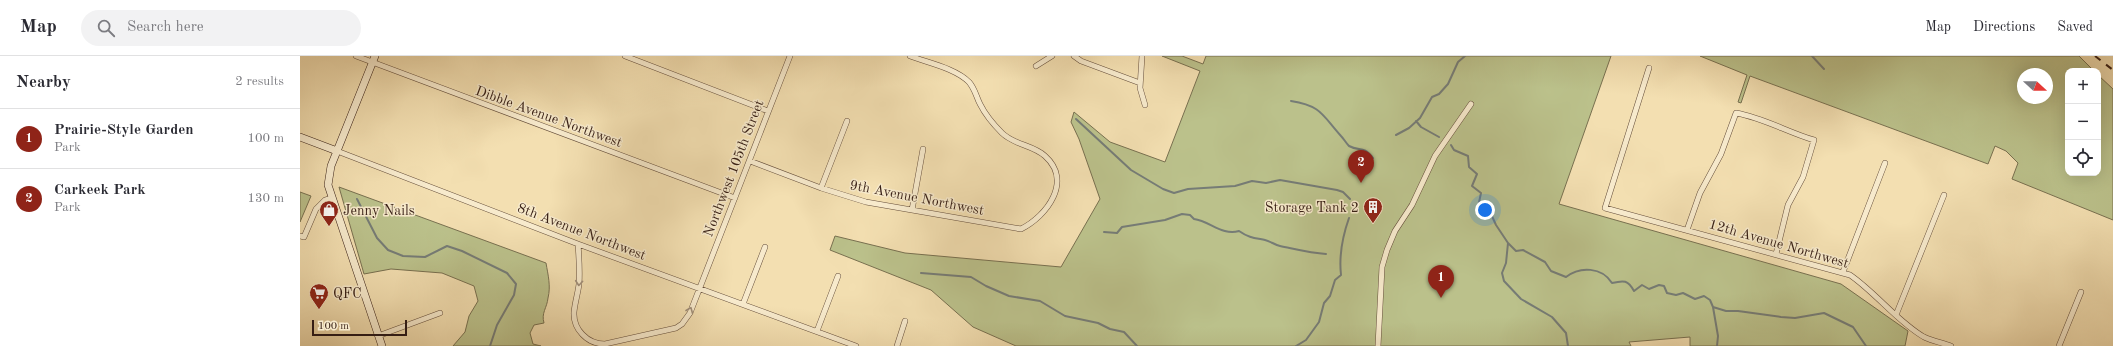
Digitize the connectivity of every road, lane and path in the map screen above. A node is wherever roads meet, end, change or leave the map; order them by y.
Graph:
1 (356, 56) edge
2 (625, 56) edge
3 (790, 56) edge
4 (910, 56) edge
5 (1052, 56) edge
6 (1074, 56) edge
7 (1142, 56) edge
8 (373, 59) edge
9 (1036, 66) dead end
10 (1649, 68) dead end
11 (1140, 82) junction
12 (1471, 104) dead end
13 (1145, 105) dead end
14 (768, 111) junction
15 (847, 121) dead end
16 (300, 137) edge
17 (923, 149) dead end
18 (337, 151) junction
19 (750, 161) junction
20 (1885, 163) dead end
21 (821, 188) junction
22 (1944, 195) dead end
23 (331, 198) junction
24 (735, 198) junction
25 (912, 210) junction
26 (1686, 230) junction
27 (302, 237) edge
28 (578, 244) junction
29 (765, 247) dead end
30 (1776, 254) junction
31 (1843, 272) junction
32 (838, 276) dead end
33 (699, 288) junction
34 (2081, 292) dead end
35 (742, 304) junction
36 (440, 314) dead end
37 (1896, 315) junction
38 (905, 322) dead end
39 (818, 331) junction
40 (378, 336) junction
41 (382, 346) edge
42 (856, 346) edge
43 (896, 346) edge
44 (1378, 346) edge
45 (1951, 346) edge
46 (2059, 346) edge

1 - 8 street, Dibble Avenue Northwest
2 - 14 street
3 - 14 street, Northwest 105th Street
4 - 25 street, 9th Avenue Northwest
5 - 9 street
6 - 11 street
7 - 11 street
8 - 18 main road
8 - 24 street, Dibble Avenue Northwest
10 - 26 street, 12th Avenue Northwest
11 - 13 street
12 - 44 street
14 - 19 street, Northwest 105th Street
15 - 21 street
16 - 18 main road, 8th Avenue Northwest
17 - 25 street
18 - 23 main road
18 - 28 street, 8th Avenue Northwest
19 - 21 street, 9th Avenue Northwest
19 - 24 street, Northwest 105th Street
20 - 31 street
21 - 25 street, 9th Avenue Northwest
22 - 37 street
23 - 27 street
23 - 40 main road
24 - 33 street, Northwest 105th Street
26 - 30 street, 12th Avenue Northwest
26 - 30 street
28 - 33 street, 8th Avenue Northwest
28 -> 33 street, Northwest 105th Street
29 - 35 street
30 - 31 street, 12th Avenue Northwest
31 - 37 street, 12th Avenue Northwest
32 - 39 street
33 - 35 street, 8th Avenue Northwest
34 - 46 street
35 - 39 street, 8th Avenue Northwest
36 - 40 street
37 - 45 street, 12th Avenue Northwest
38 - 43 street
39 - 42 street, 8th Avenue Northwest
40 - 41 main road

